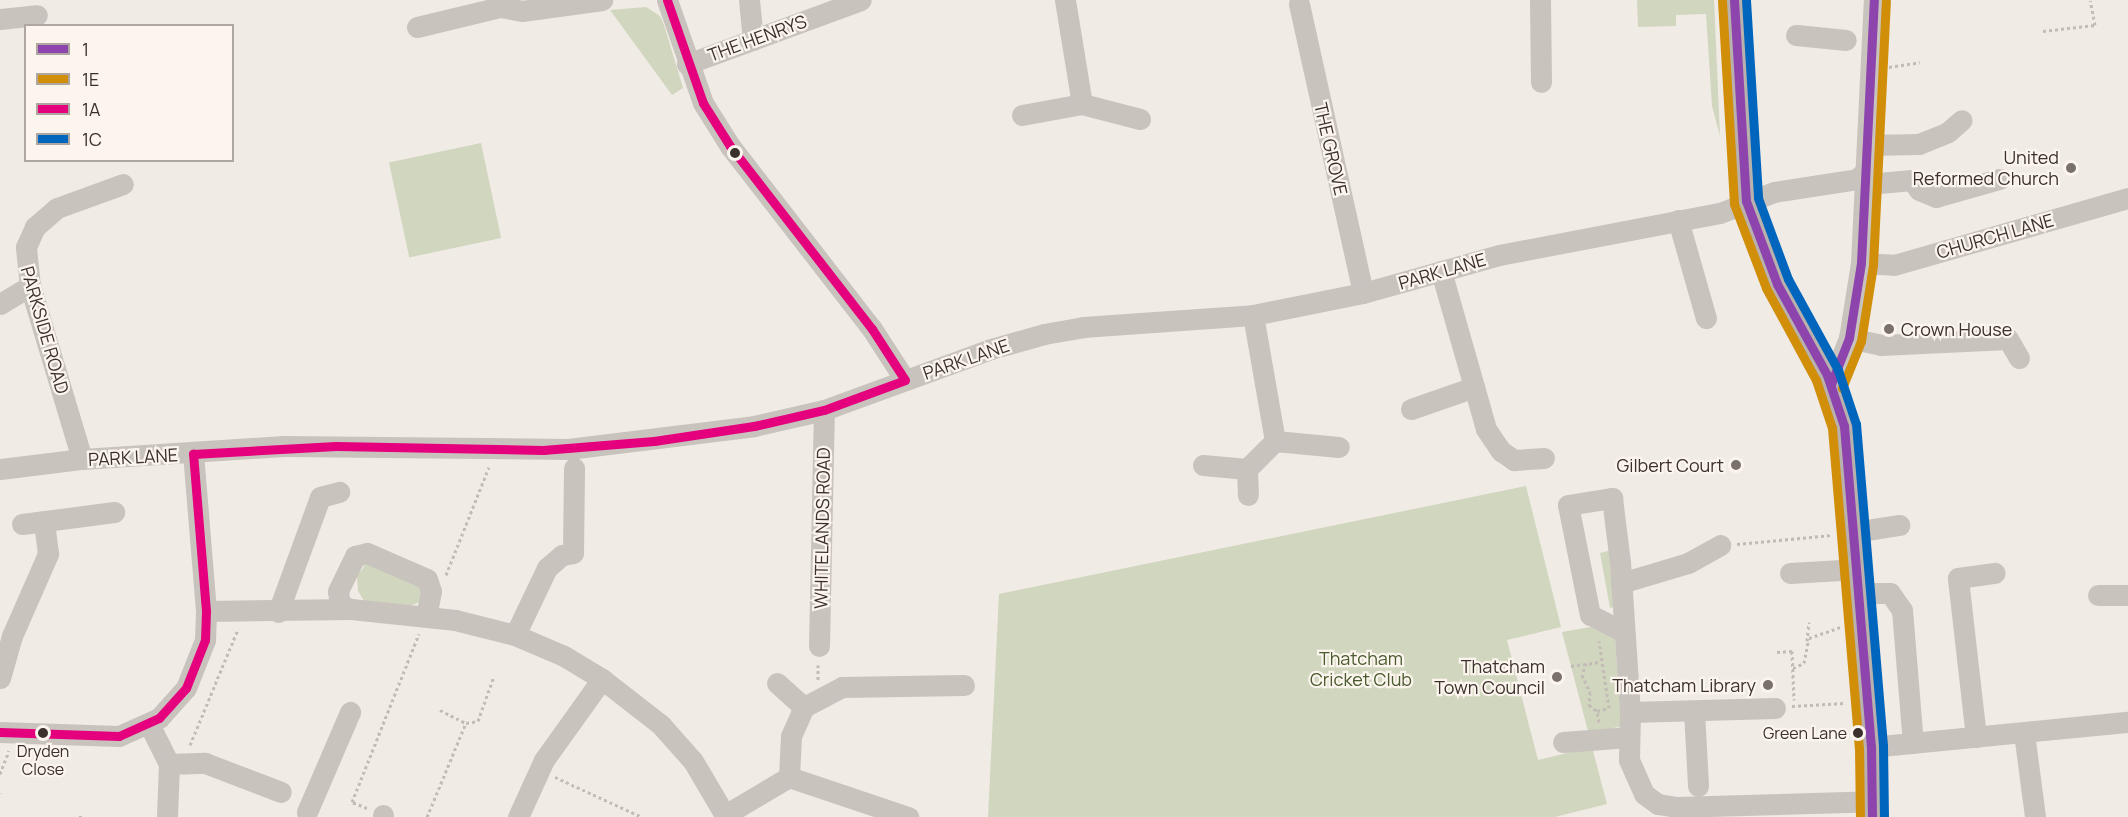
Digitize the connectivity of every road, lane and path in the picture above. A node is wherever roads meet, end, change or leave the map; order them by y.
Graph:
1 (602, 0) edge
2 (667, 0) edge
3 (749, 0) edge
4 (861, 0) edge
5 (1065, 0) edge
6 (1540, 0) edge
7 (1734, 0) edge
8 (1874, 0) edge
9 (2091, 0) edge
10 (1299, 4) dead end
11 (37, 15) dead end
12 (0, 18) edge
13 (417, 27) dead end
14 (2043, 31) dead end
15 (1796, 35) dead end
16 (753, 40) junction
17 (1857, 41) junction
18 (1920, 62) dead end
19 (687, 64) junction
20 (1869, 70) junction
21 (1541, 82) dead end
22 (1082, 104) junction
23 (1022, 115) dead end
24 (1140, 119) dead end
25 (1962, 120) dead end
26 (1869, 145) junction
27 (1867, 177) junction
28 (1999, 179) dead end
29 (1844, 181) junction
30 (123, 184) dead end
31 (2128, 198) edge
32 (1746, 201) junction
33 (1863, 214) junction
34 (1678, 220) junction
35 (1861, 263) junction
36 (1441, 272) junction
37 (30, 286) junction
38 (1363, 293) junction
39 (0, 304) edge
40 (1253, 315) junction
41 (1706, 318) dead end
42 (1849, 338) junction
43 (2019, 358) dead end
44 (905, 380) junction
45 (1831, 384) junction
46 (1473, 387) junction
47 (1411, 409) dead end
48 (824, 410) junction
49 (1275, 441) junction
50 (1339, 447) dead end
51 (495, 451) junction
52 (193, 454) junction
53 (1544, 458) dead end
54 (82, 459) junction
55 (1203, 465) dead end
56 (574, 468) dead end
57 (0, 469) edge
58 (1246, 469) junction
59 (339, 492) dead end
60 (1248, 495) dead end
61 (114, 512) dead end
62 (44, 521) junction
63 (22, 524) dead end
64 (1899, 525) dead end
65 (1854, 532) junction
66 (1720, 545) joint
67 (1621, 573) junction
68 (1790, 573) dead end
69 (1995, 573) dead end
70 (1859, 581) junction
71 (431, 587) junction
72 (2128, 595) edge
73 (2098, 596) dead end
74 (351, 609) junction
75 (206, 611) junction
76 (278, 612) junction
77 (245, 614) junction
78 (426, 616) junction
79 (1809, 622) dead end
80 (1841, 627) dead end
81 (1624, 632) junction
82 (515, 635) junction
83 (1599, 639) dead end
84 (1807, 642) junction
85 (819, 646) joint
86 (1777, 652) dead end
87 (1600, 662) junction
88 (1586, 663) junction
89 (1571, 666) dead end
90 (1793, 668) junction
91 (494, 676) dead end
92 (0, 678) edge
93 (602, 679) junction
94 (777, 683) dead end
95 (964, 685) dead end
96 (1848, 692) dead end
97 (811, 703) junction
98 (1785, 707) junction
99 (440, 710) dead end
100 (1597, 711) junction
101 (1694, 711) junction
102 (350, 712) dead end
103 (1630, 712) junction
104 (466, 723) junction
105 (2128, 723) edge
106 (149, 724) junction
107 (0, 732) edge
108 (2024, 733) junction
109 (1629, 737) junction
110 (1976, 737) junction
111 (1603, 738) junction
112 (1563, 742) dead end
113 (1913, 743) junction
114 (1871, 747) junction
115 (176, 764) junction
116 (540, 770) junction
117 (789, 777) junction
118 (1698, 786) dead end
119 (281, 792) dead end
120 (352, 802) dead end
121 (1872, 809) edge
122 (307, 812) edge
123 (1663, 812) edge
124 (726, 816) edge
125 (79, 817) edge
126 (85, 817) edge
127 (167, 817) edge
128 (427, 817) edge
129 (518, 817) edge
130 (642, 817) edge
131 (908, 817) edge
132 (2035, 817) edge

1 - 13 street
2 - 19 street
3 - 16 street
4 - 16 street, THE HENRYS
5 - 22 street
6 - 21 street
7 - 32 main road
8 - 17 street
9 - 14 path
10 - 38 street, THE GROVE
11 - 12 street
15 - 17 street
16 - 19 street, THE HENRYS
17 - 20 street
18 - 20 path
19 - 44 street
20 - 26 street
22 - 23 street
22 - 24 street
25 - 26 street
26 - 27 street
27 - 28 street
27 - 29 street, PARK LANE
27 - 33 street
29 - 32 street, PARK LANE
29 - 33 street
30 - 37 street, PARKSIDE ROAD
31 - 35 street, CHURCH LANE
32 - 34 street, PARK LANE
32 - 45 main road
33 - 35 street
34 - 36 street, PARK LANE
34 - 41 street
35 - 42 street
36 - 38 street, PARK LANE
36 - 46 street
37 - 39 street
37 - 54 street, PARKSIDE ROAD
38 - 40 street, PARK LANE
40 - 44 street, PARK LANE
40 - 49 street
42 - 43 street
42 - 45 street
44 - 48 street, PARK LANE
45 - 65 main road
46 - 47 street
46 - 53 street
48 - 51 street, PARK LANE
48 - 85 street, WHITELANDS ROAD
49 - 50 street
49 - 58 street
51 - 52 street, PARK LANE
51 - 71 path
52 - 54 street, PARK LANE
52 - 75 street
54 - 57 street, PARK LANE
55 - 58 street
56 - 82 street
58 - 60 street
59 - 76 street
61 - 62 street
62 - 63 street
62 - 92 street
64 - 65 street
65 - 66 path
65 - 70 main road
66 - 67 street
67 - 81 street
67 - 81 street
68 - 70 street
69 - 110 street
70 - 113 street
70 - 114 main road
71 - 74 street
71 - 78 street
72 - 73 street
74 - 76 street
74 - 78 street
75 - 77 street
75 - 106 street
76 - 77 street
77 - 115 path
78 - 82 street
78 - 120 path
79 - 84 path
80 - 84 path
81 - 103 street
82 - 93 street
83 - 87 path
84 - 90 path
85 - 97 path
86 - 90 path
87 - 88 path
87 - 100 path
88 - 89 path
88 - 100 path
90 - 98 path
91 - 104 path
93 - 116 street
93 - 124 street
94 - 97 street
95 - 97 street
96 - 98 path
97 - 117 street
98 - 101 street
99 - 104 path
100 - 111 path
101 - 103 street
101 - 118 street
102 - 122 street
103 - 109 street
104 - 128 path
105 - 108 street
106 - 107 street
106 - 115 street
108 - 110 street
108 - 132 street
109 - 111 street
109 - 123 street
110 - 113 street
111 - 112 street
113 - 114 street
114 - 121 main road
115 - 119 street
115 - 127 street
116 - 129 street
116 - 130 path
117 - 124 street
117 - 131 street
121 - 123 street
125 - 126 path

